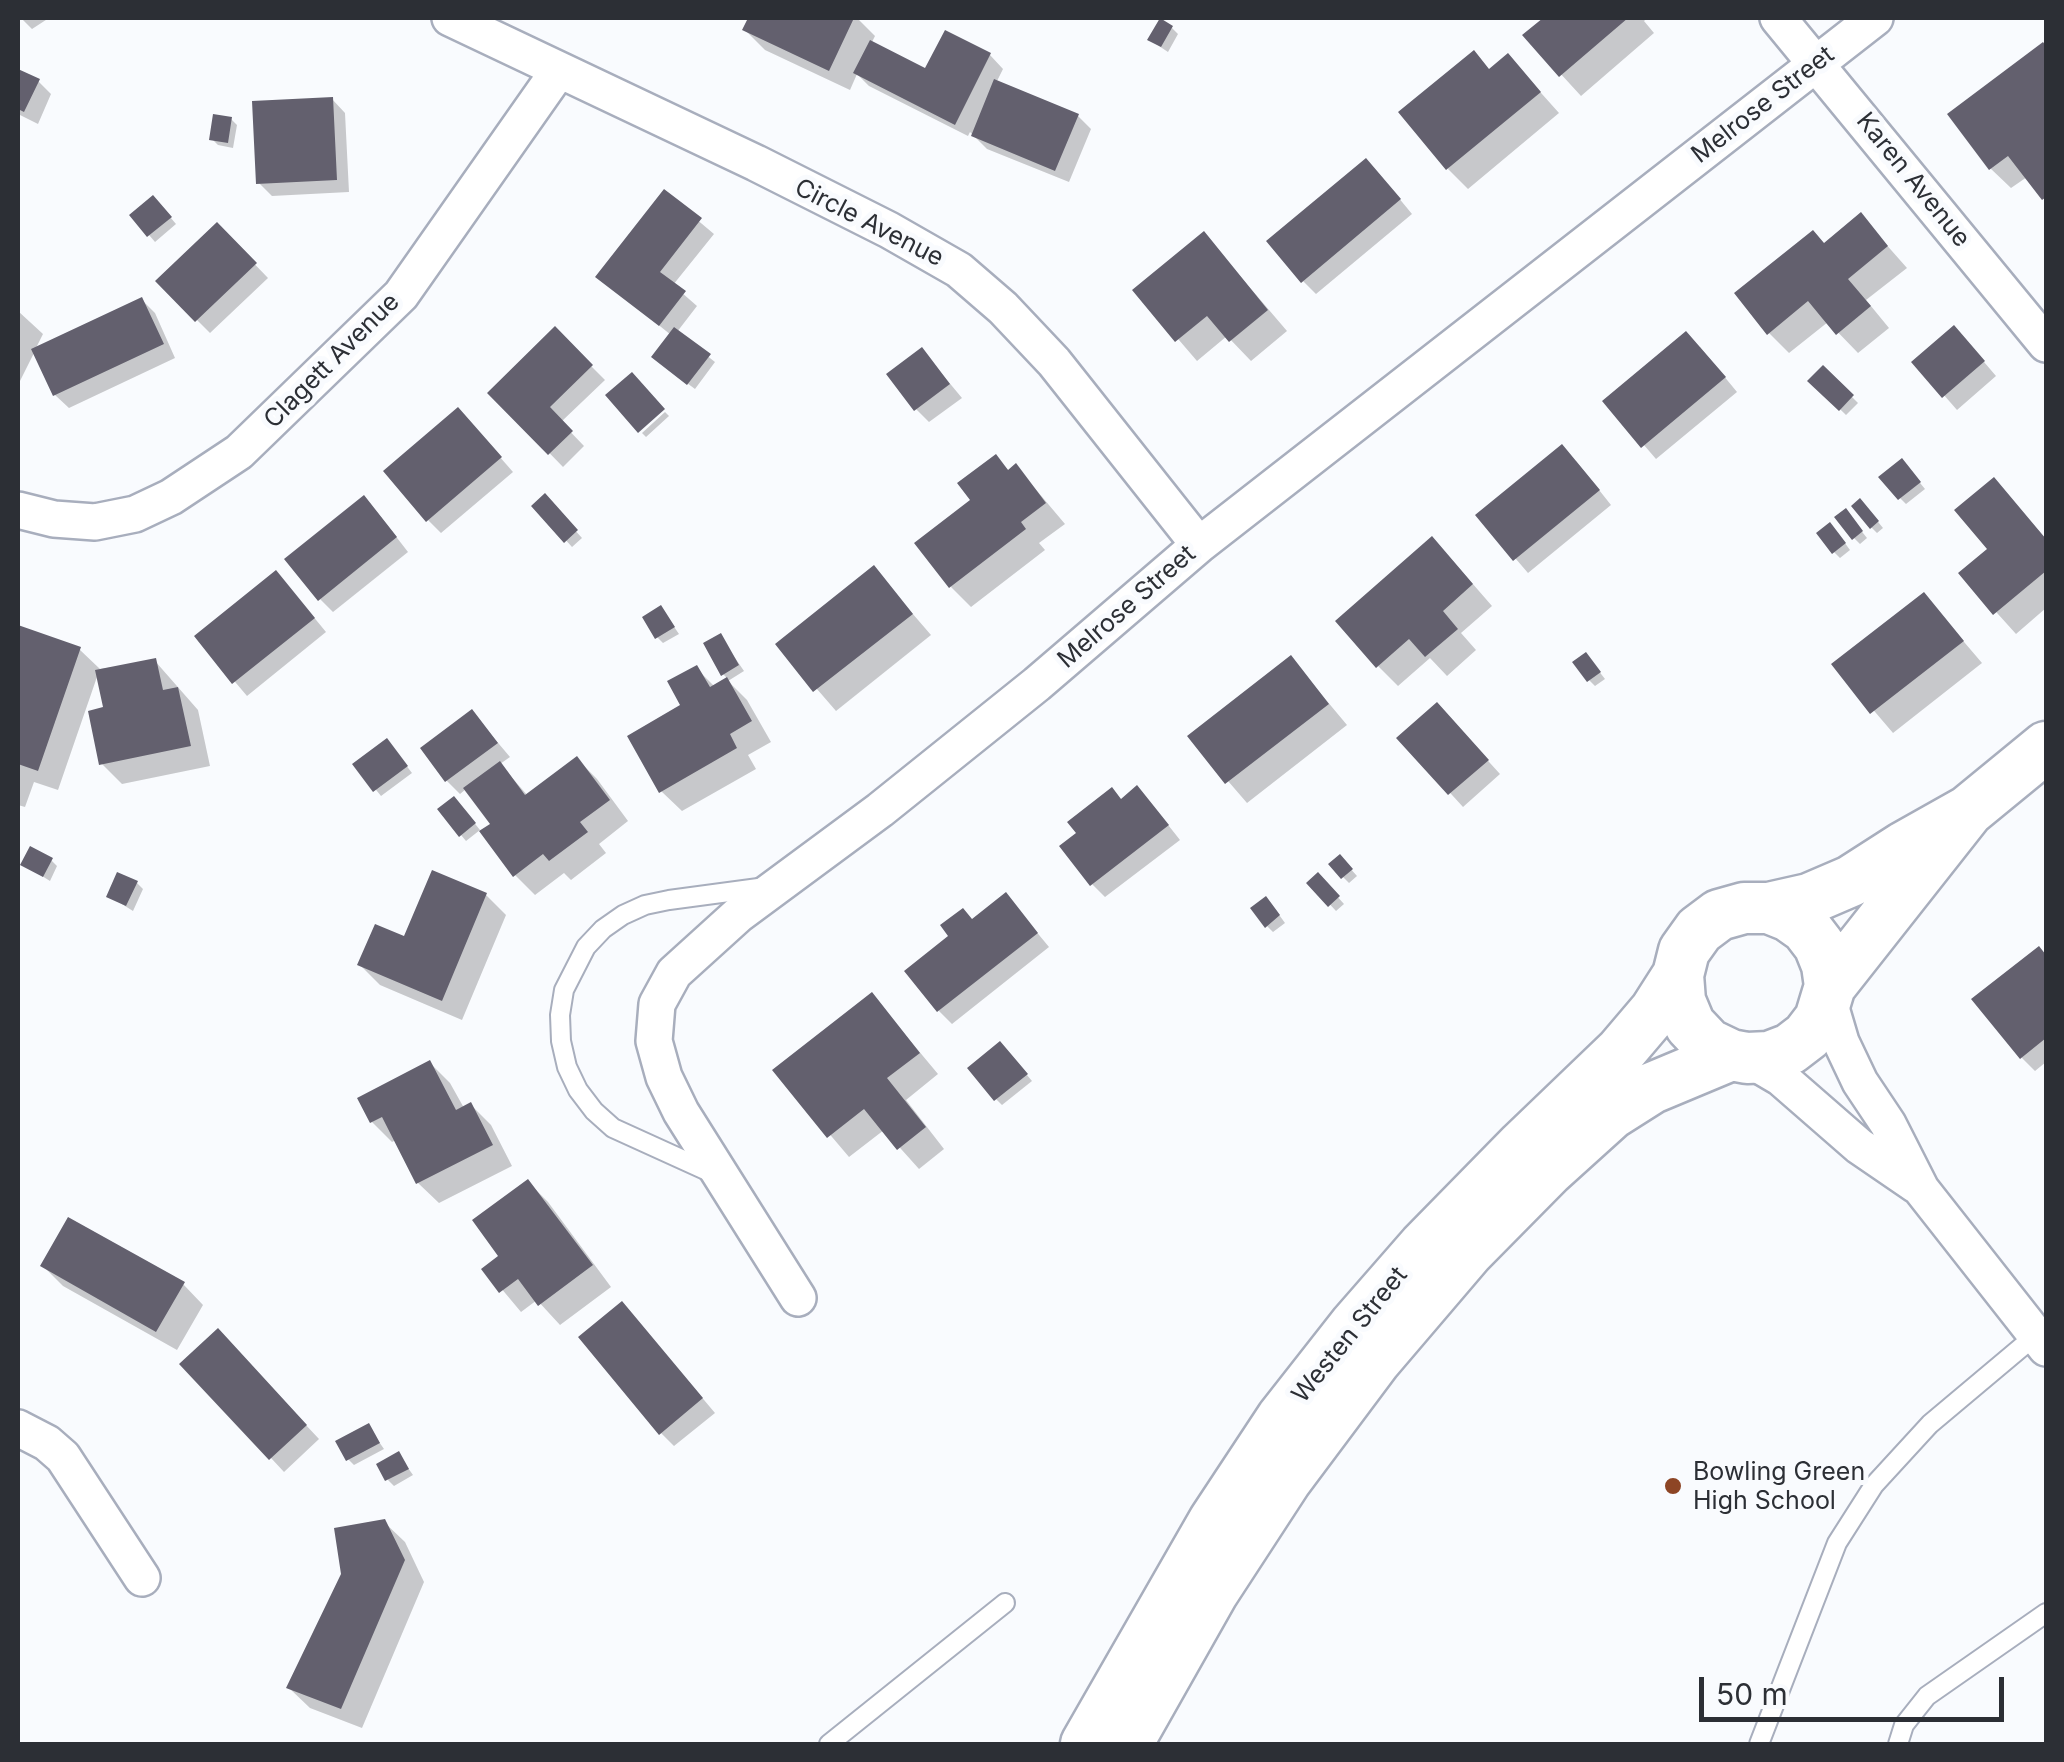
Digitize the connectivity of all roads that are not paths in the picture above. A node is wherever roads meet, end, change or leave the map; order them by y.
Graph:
1 (450, 18) edge
2 (1778, 18) edge
3 (1875, 18) edge
4 (1816, 64) junction
5 (559, 70) junction
6 (2046, 344) edge
7 (18, 510) edge
8 (1199, 545) junction
9 (2046, 746) edge
10 (1968, 812) junction
11 (781, 884) junction
12 (1769, 908) junction
13 (1678, 976) junction
14 (1829, 992) junction
15 (1739, 1057) junction
16 (726, 1180) junction
17 (1921, 1189) junction
18 (798, 1298) dead end
19 (2041, 1342) edge
20 (18, 1428) edge
21 (142, 1578) dead end
22 (1005, 1603) dead end
23 (2046, 1613) edge
24 (1136, 1737) edge
25 (829, 1744) edge
26 (1086, 1744) edge
27 (1759, 1744) edge
28 (1898, 1744) edge

1 - 5 street, Circle Avenue
2 - 4 street, Karen Avenue
3 - 4 street, Melrose Street
4 - 6 street, Karen Avenue
4 - 8 street, Melrose Street
5 - 7 street, Clagett Avenue
5 - 8 street, Circle Avenue
8 - 11 street, Melrose Street
9 - 10 street
10 - 12 street
10 - 14 street
11 - 16 street, Melrose Street
11 - 16 lane
12 - 13 street
12 - 14 street
13 - 15 street
13 - 26 street, Westen Street
14 - 15 street
14 - 17 street
15 - 17 street
15 - 24 street, Westen Street
16 - 18 street, Melrose Street
17 - 19 street
19 - 27 lane
20 - 21 street
22 - 25 lane
23 - 28 lane

